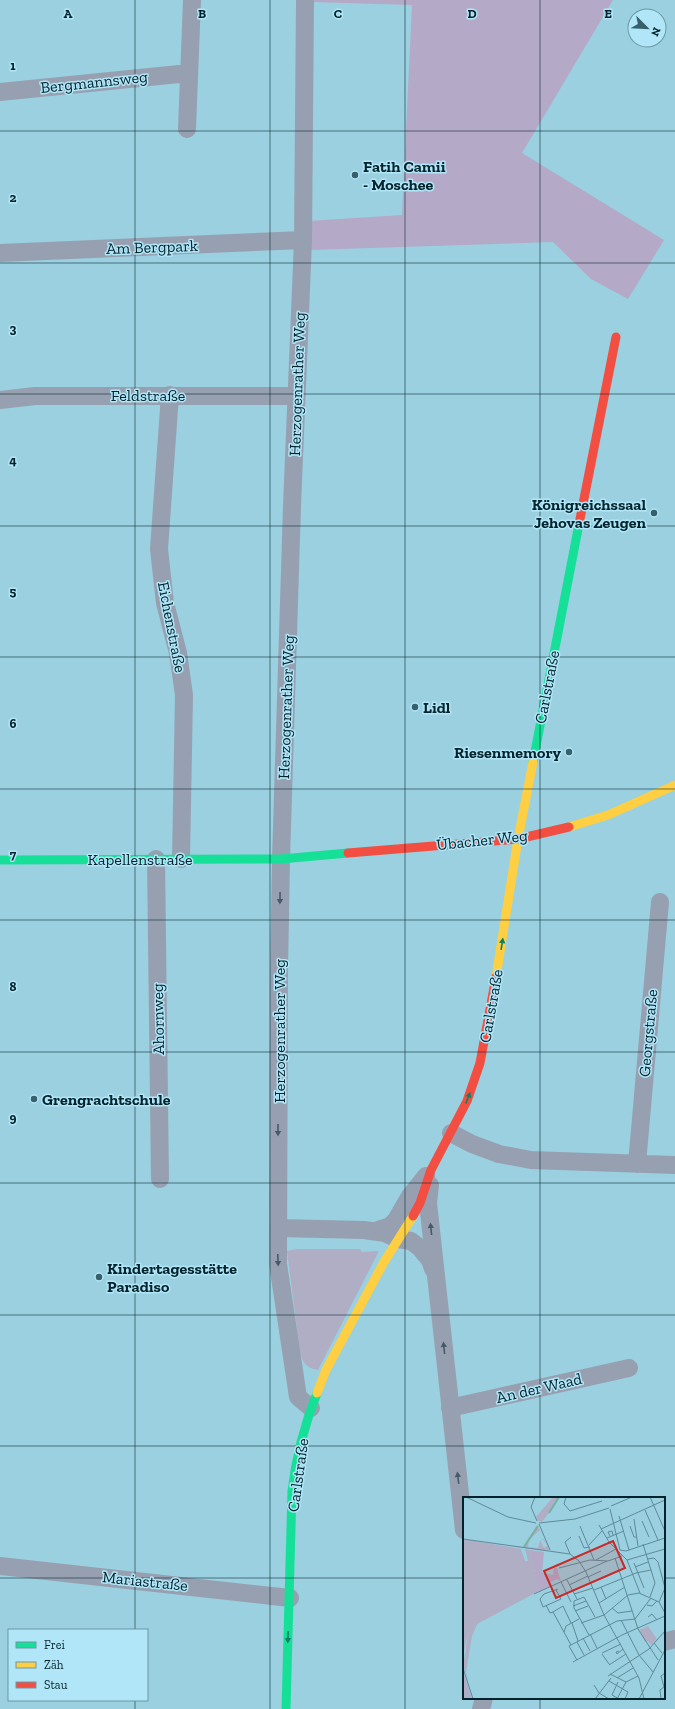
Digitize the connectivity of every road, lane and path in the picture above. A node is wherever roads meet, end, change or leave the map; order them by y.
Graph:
1 (192, 0) edge
2 (305, 0) edge
3 (189, 73) junction
4 (0, 92) edge
5 (187, 129) dead end
6 (303, 240) junction
7 (0, 254) edge
8 (616, 337) dead end
9 (170, 395) junction
10 (296, 396) junction
11 (0, 400) edge
12 (675, 785) edge
13 (518, 839) junction
14 (156, 859) junction
15 (180, 859) junction
16 (281, 859) junction
17 (0, 860) edge
18 (660, 902) dead end
19 (451, 1133) junction
20 (637, 1164) junction
21 (675, 1165) edge
22 (431, 1170) junction
23 (160, 1179) dead end
24 (278, 1228) junction
25 (376, 1231) junction
26 (398, 1239) junction
27 (437, 1282) junction
28 (629, 1368) dead end
29 (311, 1408) junction
30 (450, 1408) junction
31 (463, 1521) edge
32 (0, 1566) edge
33 (290, 1598) junction
34 (675, 1639) edge
35 (665, 1642) edge
36 (484, 1699) edge
37 (286, 1709) edge
38 (481, 1709) edge

1 - 3 street
2 - 6 street, Herzogenrather Weg
3 - 4 street, Bergmannsweg
3 - 5 street
6 - 7 street, Am Bergpark
6 - 10 street, Herzogenrather Weg
8 - 13 street, Carlstraße
9 - 10 street, Feldstraße
9 - 11 street, Feldstraße
9 - 15 street, Eichenstraße
10 - 16 street, Herzogenrather Weg
12 - 13 street, Übacher Weg
13 - 16 street, Übacher Weg
19 -> 13 street, Carlstraße
14 - 15 street, Kapellenstraße
14 - 17 street, Kapellenstraße
14 - 23 street, Ahornweg
15 - 16 street, Kapellenstraße
16 -> 24 street, Herzogenrather Weg
18 - 20 street, Georgstraße
19 - 20 street
19 - 22 street, Carlstraße
20 - 21 street
22 - 25 street, Carlstraße
22 - 26 street, Carlstraße
27 -> 22 street
24 - 25 street, Carlstraße
24 -> 29 street, Herzogenrather Weg
25 - 26 street, Carlstraße
26 - 27 street
26 - 29 street, Carlstraße
30 -> 27 street
28 - 30 street, An der Waad
29 - 33 street, Carlstraße
31 -> 30 street
32 - 33 street, Mariastraße
33 -> 37 street, Carlstraße
34 - 35 street
36 - 38 street

